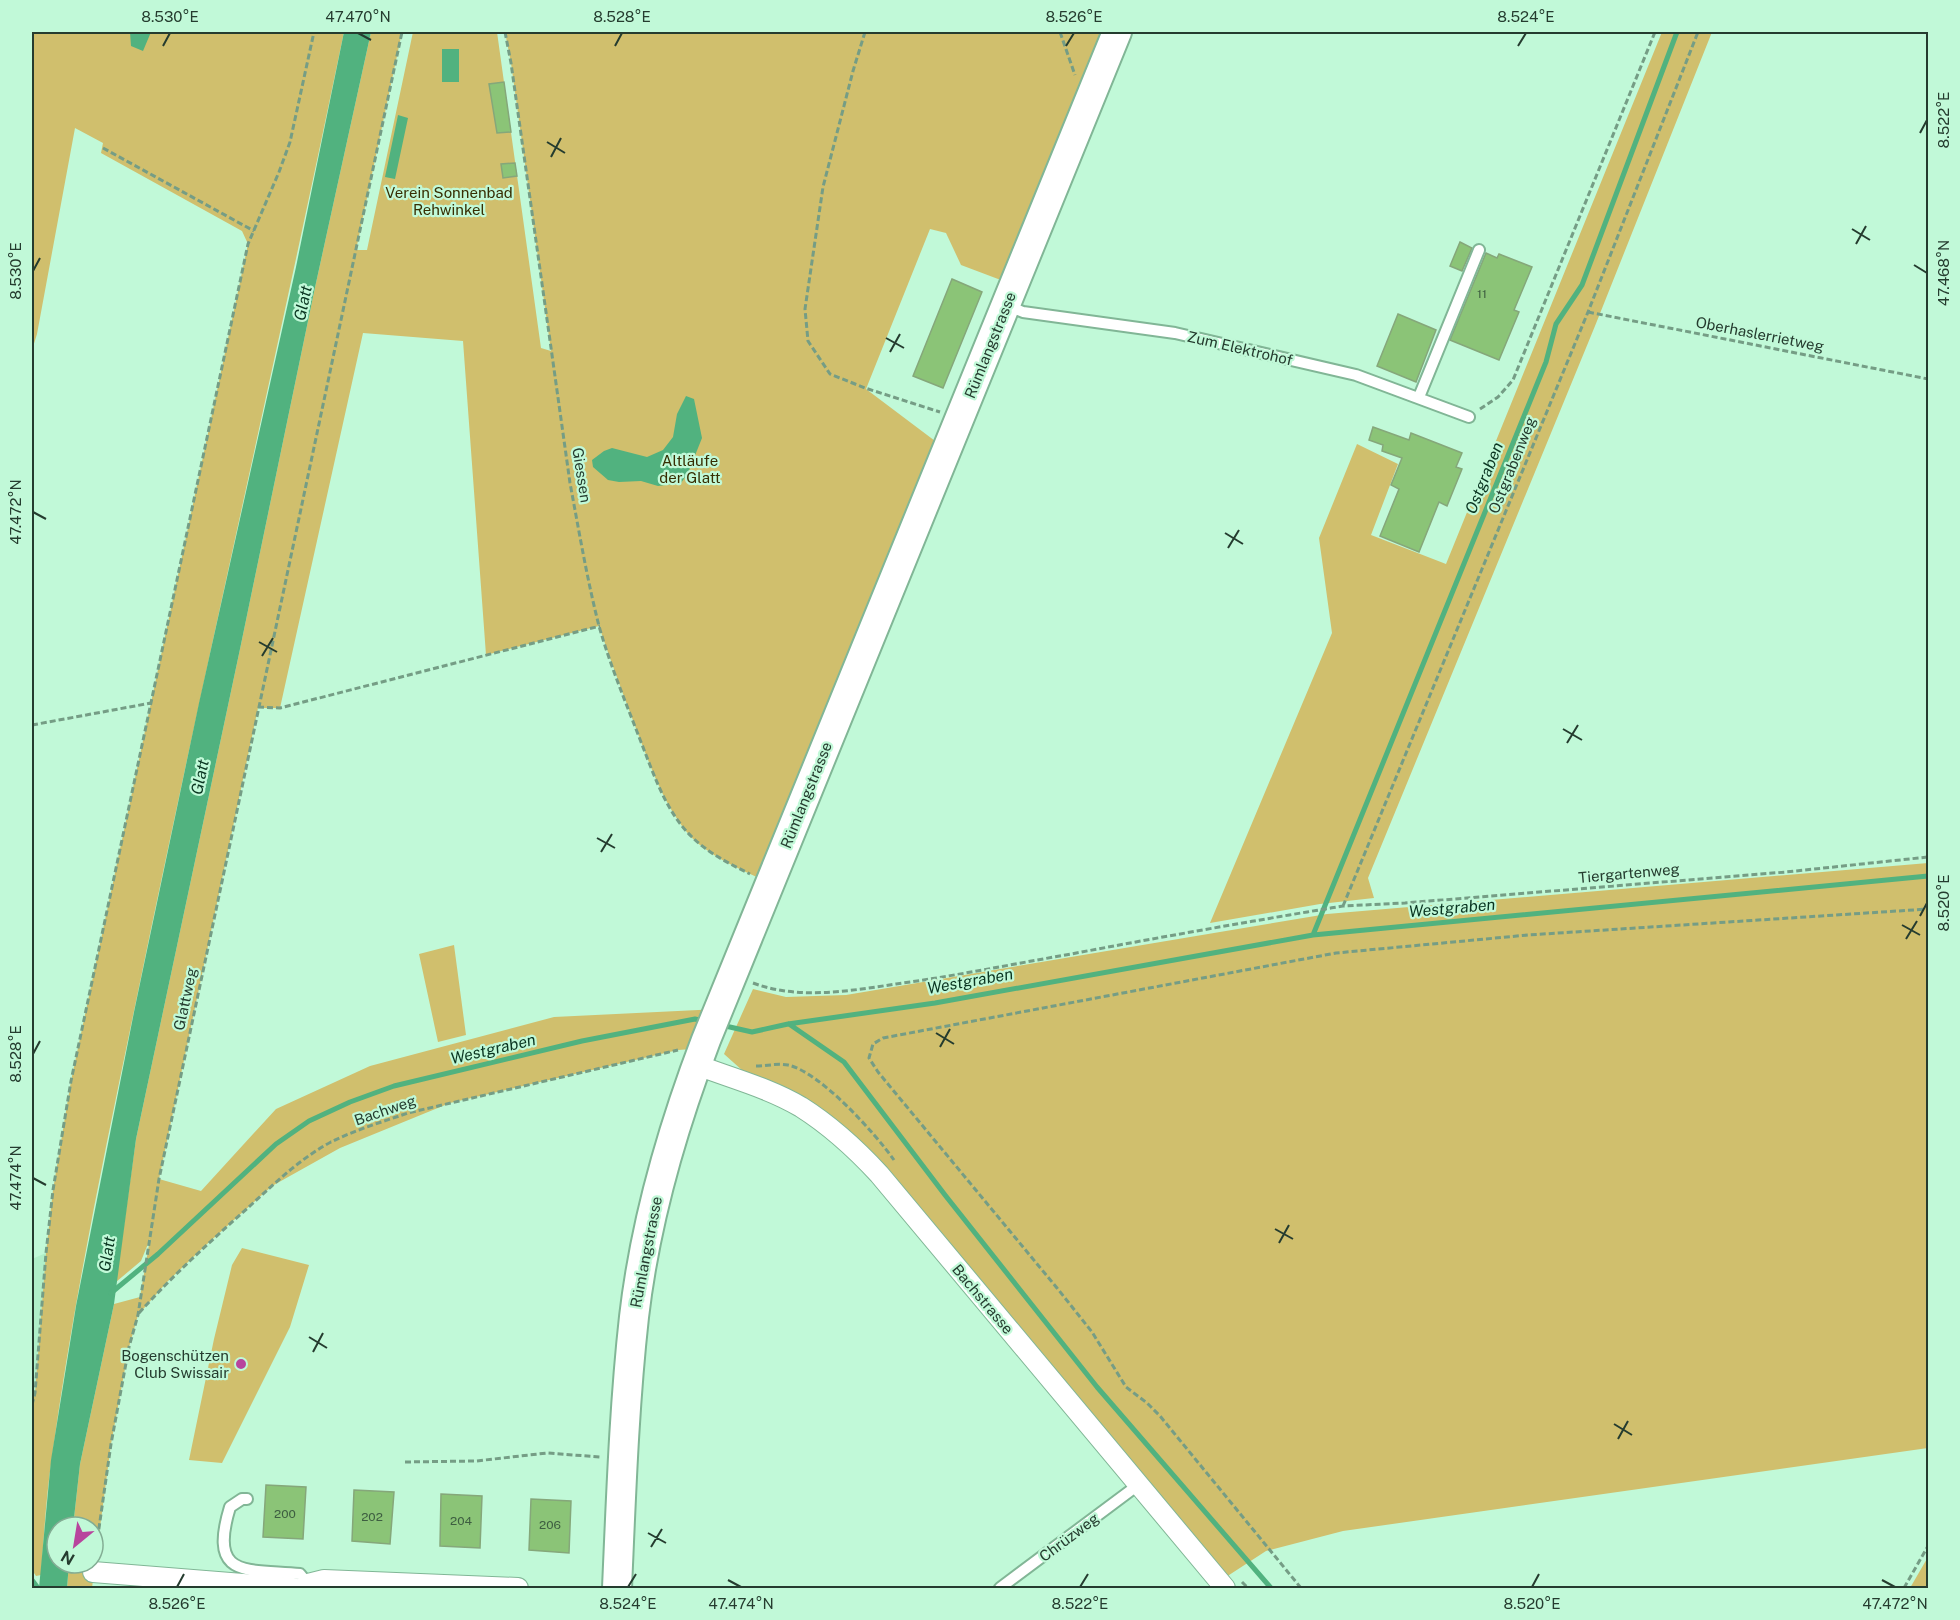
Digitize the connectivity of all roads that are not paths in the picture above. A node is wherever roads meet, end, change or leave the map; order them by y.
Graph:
1 (1116, 32) edge
2 (1479, 250) dead end
3 (1005, 305) junction
4 (1419, 397) junction
5 (1469, 417) road end
6 (701, 1052) junction
7 (1138, 1485) junction
8 (248, 1499) dead end
9 (105, 1573) edge
10 (301, 1587) edge
11 (518, 1588) edge
12 (617, 1588) edge
13 (1000, 1588) edge
14 (1225, 1588) edge

1 - 3 street, Rümlangstrasse
2 - 4 lane
3 - 4 lane, Zum Elektrohof
3 - 6 street, Rümlangstrasse
4 - 5 lane, Zum Elektrohof
6 - 7 street, Bachstrasse
6 - 12 street, Rümlangstrasse
7 - 13 lane, Chrüzweg
7 - 14 street, Bachstrasse
8 - 10 lane
9 - 10 street
10 - 11 street

